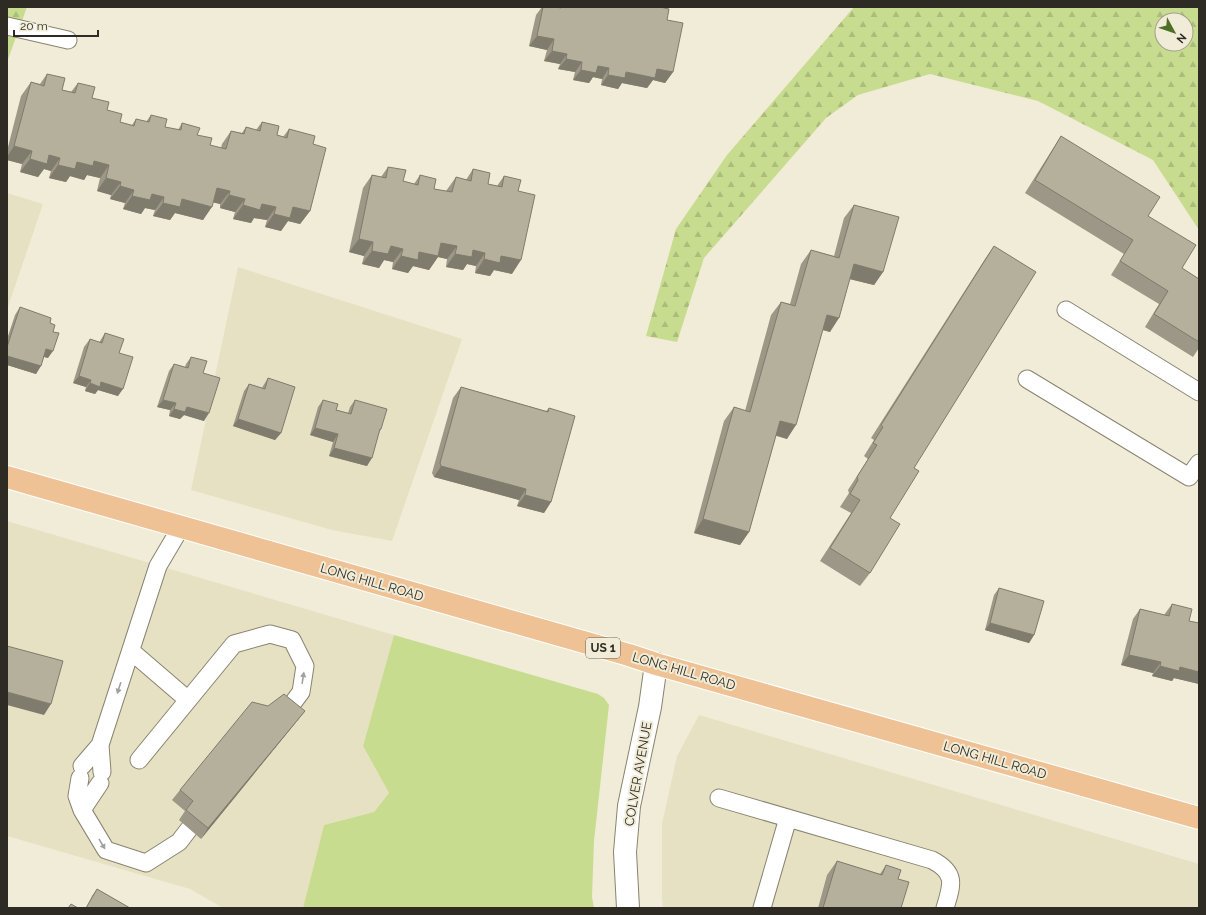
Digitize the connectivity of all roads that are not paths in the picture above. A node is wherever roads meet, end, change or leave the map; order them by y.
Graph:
1 (7, 26) edge
2 (68, 40) dead end
3 (1066, 310) dead end
4 (1027, 379) dead end
5 (1199, 392) edge
6 (1199, 463) edge
7 (7, 477) edge
8 (181, 527) junction
9 (131, 651) junction
10 (656, 664) junction
11 (188, 700) junction
12 (286, 712) edge
13 (100, 745) junction
14 (139, 760) dead end
15 (719, 798) dead end
16 (82, 810) junction
17 (788, 818) junction
18 (1199, 818) edge
19 (189, 829) edge
20 (628, 908) edge
21 (762, 908) edge
22 (945, 908) edge

1 - 2 lane
3 - 5 lane
4 - 6 lane
7 - 8 main road, LONG HILL ROAD / US 1
8 - 9 lane
8 - 10 main road, LONG HILL ROAD / US 1
9 - 11 lane
9 -> 13 lane
10 - 18 main road, LONG HILL ROAD / US 1
10 - 20 street, COLVER AVENUE
12 -> 11 lane
11 - 14 lane
13 - 16 lane
13 - 16 lane
15 - 17 lane
16 -> 19 lane
17 - 21 lane
17 - 22 lane

